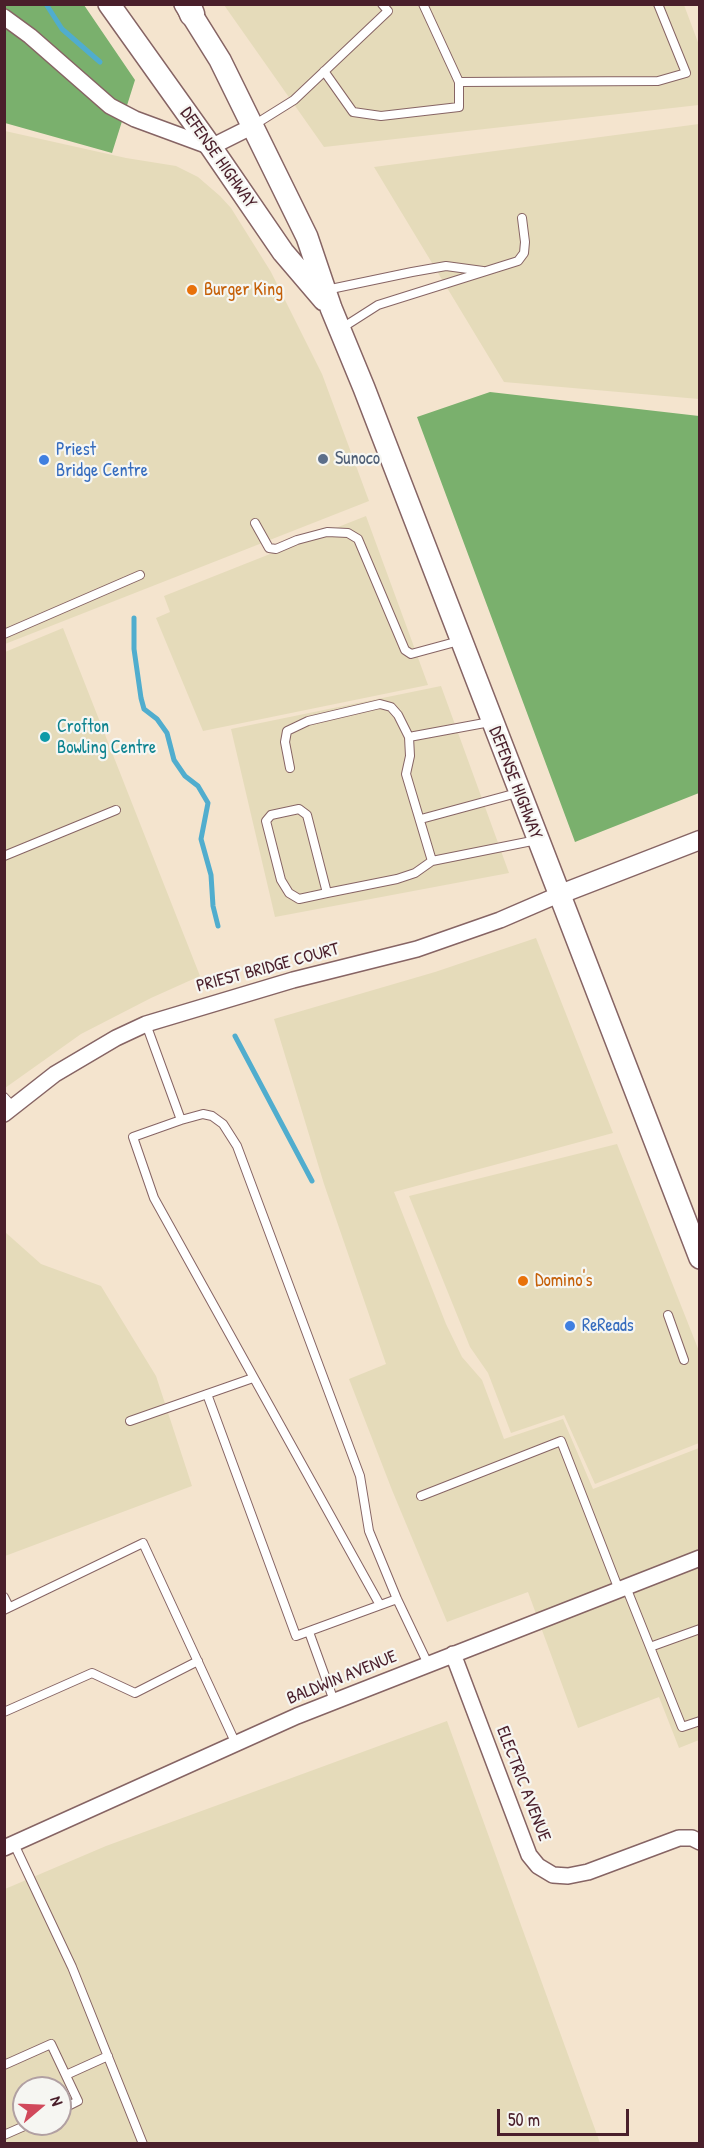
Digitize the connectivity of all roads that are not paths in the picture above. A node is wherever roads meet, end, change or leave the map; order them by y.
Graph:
1 (108, 4) edge
2 (382, 4) edge
3 (423, 4) edge
4 (658, 4) edge
5 (188, 8) edge
6 (4, 17) edge
7 (324, 71) junction
8 (459, 82) junction
9 (253, 126) junction
10 (211, 147) junction
11 (522, 218) dead end
12 (487, 271) junction
13 (328, 299) junction
14 (340, 330) junction
15 (255, 523) dead end
16 (140, 575) dead end
17 (4, 634) edge
18 (461, 641) junction
19 (492, 722) junction
20 (410, 737) junction
21 (290, 768) dead end
22 (519, 793) junction
23 (116, 810) dead end
24 (421, 819) junction
25 (537, 840) junction
26 (699, 840) edge
27 (4, 856) edge
28 (432, 861) junction
29 (327, 893) junction
30 (558, 895) junction
31 (146, 1023) junction
32 (7, 1106) edge
33 (181, 1120) junction
34 (699, 1258) edge
35 (668, 1315) dead end
36 (684, 1360) dead end
37 (253, 1377) junction
38 (207, 1394) junction
39 (130, 1421) dead end
40 (421, 1496) dead end
41 (699, 1558) edge
42 (623, 1588) junction
43 (4, 1597) edge
44 (397, 1599) junction
45 (380, 1605) junction
46 (7, 1609) edge
47 (699, 1629) edge
48 (309, 1632) junction
49 (650, 1647) junction
50 (453, 1654) junction
51 (198, 1661) junction
52 (428, 1664) junction
53 (334, 1701) junction
54 (4, 1712) edge
55 (699, 1721) edge
56 (236, 1744) junction
57 (699, 1842) edge
58 (8, 1845) edge
59 (108, 2056) junction
60 (4, 2066) edge
61 (66, 2075) joint
62 (72, 2088) edge
63 (72, 2104) edge
64 (142, 2144) edge

1 - 10 main road, DEFENSE HIGHWAY
2 - 7 lane
3 - 8 lane
4 - 8 lane
5 - 9 main road, DEFENSE HIGHWAY
6 - 10 street
7 - 8 lane
7 - 9 lane
9 - 10 street
9 - 13 main road, DEFENSE HIGHWAY
10 - 13 main road, DEFENSE HIGHWAY
11 - 12 lane
12 - 13 lane
12 - 14 lane
13 - 14 main road, DEFENSE HIGHWAY
14 - 18 main road, DEFENSE HIGHWAY
15 - 18 lane
16 - 17 lane
18 - 19 main road, DEFENSE HIGHWAY
19 - 20 lane
19 - 22 main road, DEFENSE HIGHWAY
20 - 21 lane
20 - 24 lane
22 - 24 lane
22 - 25 main road, DEFENSE HIGHWAY
23 - 27 lane
24 - 28 lane
25 - 28 lane
25 - 30 main road, DEFENSE HIGHWAY
26 - 30 street
28 - 29 lane
29 - 29 lane
30 - 31 street, PRIEST BRIDGE COURT
30 - 34 main road, DEFENSE HIGHWAY
31 - 32 street, PRIEST BRIDGE COURT
31 - 33 lane
33 - 37 lane
33 - 44 lane
35 - 36 lane
37 - 38 lane
37 - 45 lane
38 - 39 lane
38 - 48 lane
40 - 42 lane
41 - 42 street, BALDWIN AVENUE
42 - 49 lane
42 - 50 street, BALDWIN AVENUE
43 - 46 lane
44 - 45 lane
44 - 52 lane
45 - 48 lane
46 - 51 lane
47 - 49 lane
48 - 53 lane
49 - 55 lane
50 - 52 street, BALDWIN AVENUE
50 - 57 street, ELECTRIC AVENUE
51 - 54 lane
51 - 56 lane
52 - 53 street, BALDWIN AVENUE
53 - 56 street, BALDWIN AVENUE
56 - 58 street, BALDWIN AVENUE
58 - 59 lane
59 - 61 lane
59 - 64 lane
60 - 61 lane
62 - 63 lane

